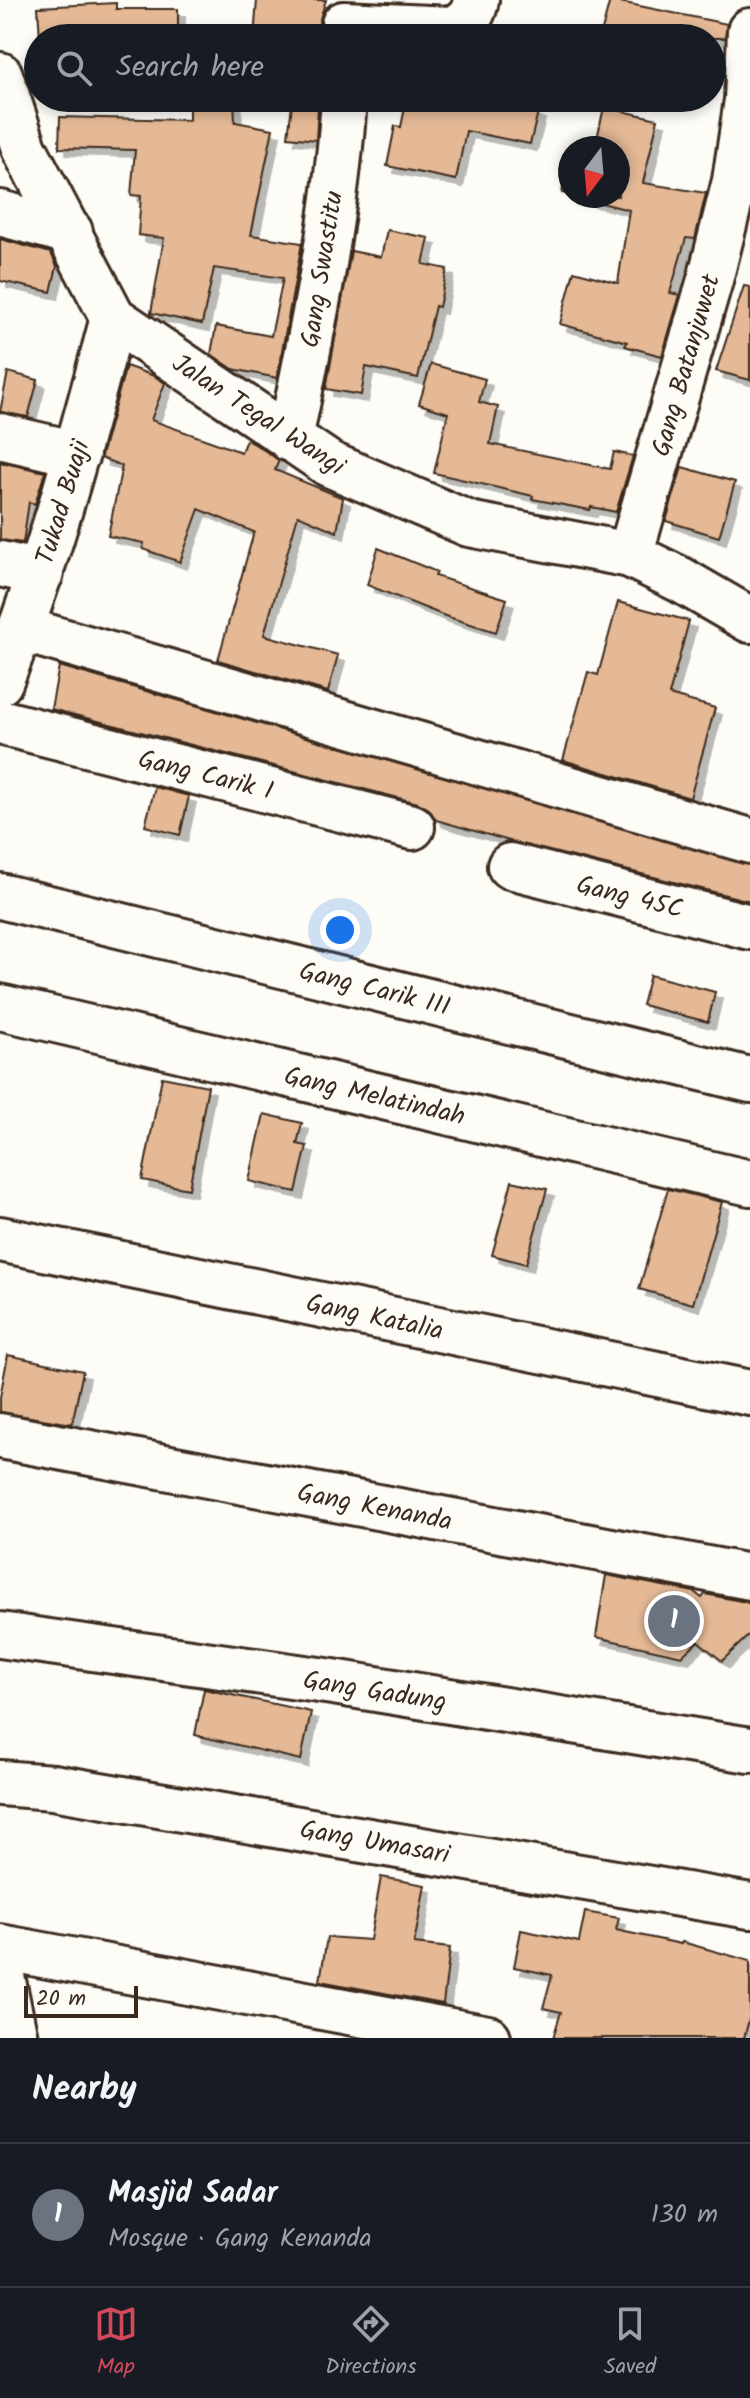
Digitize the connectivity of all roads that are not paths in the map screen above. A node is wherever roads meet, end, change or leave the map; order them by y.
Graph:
1 (476, 0) edge
2 (344, 21) edge
3 (384, 24) edge
4 (464, 24) edge
5 (750, 31) edge
6 (0, 77) edge
7 (343, 112) edge
8 (12, 145) edge
9 (0, 213) edge
10 (70, 232) junction
11 (113, 318) junction
12 (0, 436) edge
13 (290, 439) junction
14 (77, 454) junction
15 (630, 555) junction
16 (20, 569) edge
17 (748, 609) edge
18 (21, 629) junction
19 (0, 682) edge
20 (0, 722) edge
21 (412, 827) dead end
22 (750, 841) edge
23 (510, 866) dead end
24 (0, 896) edge
25 (750, 927) edge
26 (0, 1007) edge
27 (750, 1080) edge
28 (750, 1183) edge
29 (0, 1239) edge
30 (750, 1393) edge
31 (0, 1436) edge
32 (750, 1577) edge
33 (0, 1635) edge
34 (750, 1750) edge
35 (0, 1783) edge
36 (750, 1906) edge
37 (0, 1947) edge
38 (0, 1967) edge
39 (15, 2038) edge
40 (488, 2038) edge

1 - 4 street
2 - 3 street
5 - 15 street, Gang Batanjuwet
6 - 8 street, Jalan Tegal Wangi
7 - 13 street, Gang Swastitu
8 - 10 street, Jalan Tegal Wangi
9 - 10 street
10 - 11 street, Jalan Tegal Wangi
11 - 13 street, Jalan Tegal Wangi
11 - 14 street, Tukad Buaji
12 - 14 street
13 - 15 street, Jalan Tegal Wangi
14 - 16 street, Tukad Buaji
15 - 17 street, Jalan Tegal Wangi
16 - 18 street, Tukad Buaji
18 - 19 street, Tukad Buaji
18 - 22 street
20 - 21 street, Gang Carik I
23 - 25 street, Gang 45C
24 - 27 street, Gang Carik III
26 - 28 street, Gang Melatindah
29 - 30 street, Gang Katalia
31 - 32 street, Gang Kenanda
33 - 34 street, Gang Gadung
35 - 36 street, Gang Umasari
37 - 40 street
38 - 39 street

